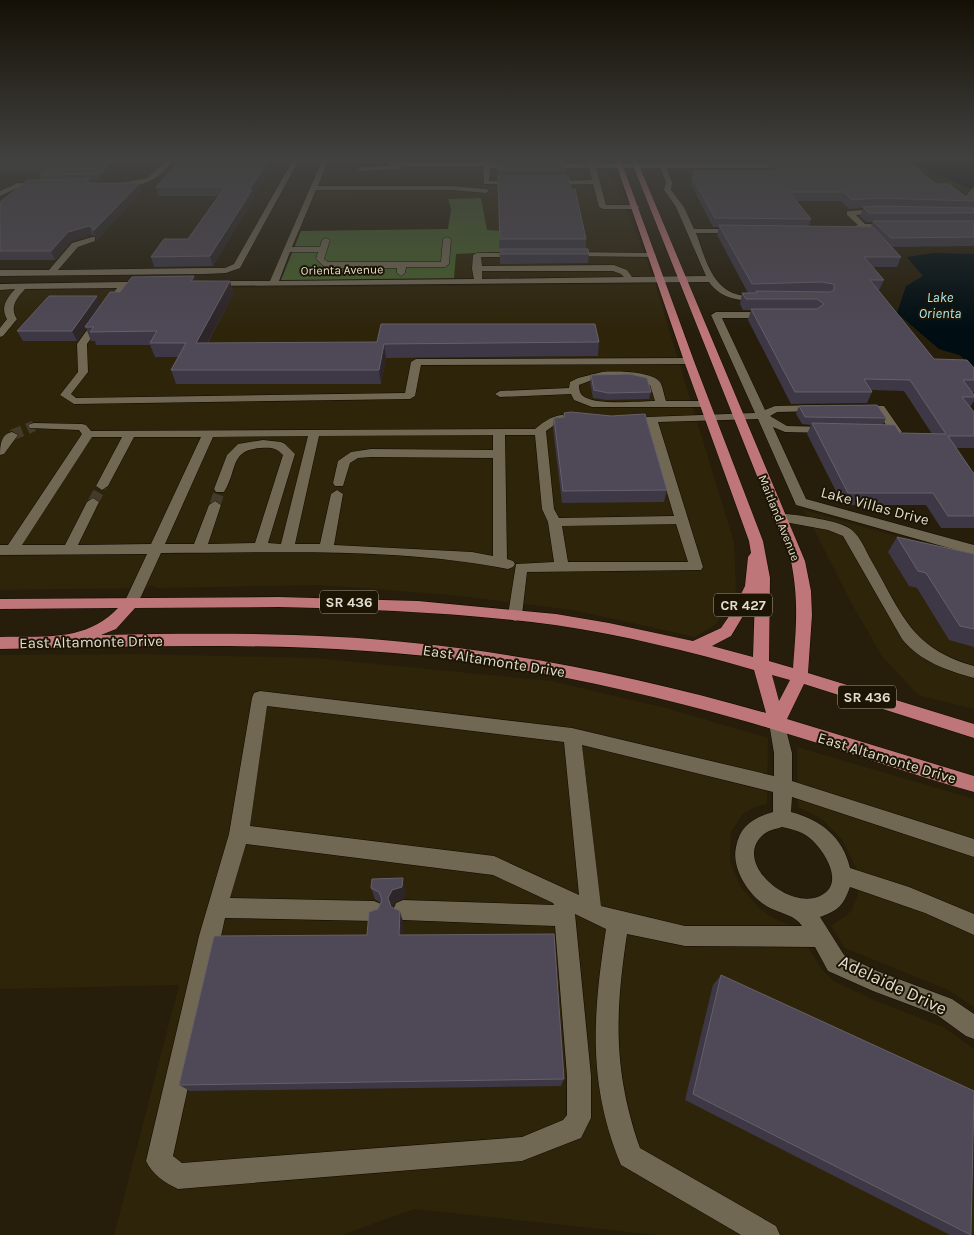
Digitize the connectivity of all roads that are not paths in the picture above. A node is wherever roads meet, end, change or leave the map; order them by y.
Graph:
1 (265, 216) edge
2 (301, 216) edge
3 (639, 216) edge
4 (657, 216) edge
5 (684, 216) edge
6 (853, 216) edge
7 (863, 226) junction
8 (900, 226) edge
9 (691, 231) junction
10 (749, 232) edge
11 (826, 232) edge
12 (92, 239) edge
13 (447, 239) dead end
14 (326, 240) dead end
15 (323, 249) junction
16 (287, 250) junction
17 (563, 254) edge
18 (534, 255) edge
19 (652, 255) junction
20 (402, 265) junction
21 (476, 268) junction
22 (53, 271) junction
23 (0, 273) edge
24 (711, 279) junction
25 (630, 280) junction
26 (660, 280) junction
27 (684, 280) junction
28 (478, 281) junction
29 (399, 282) junction
30 (198, 284) edge
31 (273, 284) junction
32 (123, 285) junction
33 (142, 285) edge
34 (39, 286) junction
35 (0, 287) edge
36 (22, 287) junction
37 (773, 299) edge
38 (784, 315) edge
39 (0, 334) edge
40 (689, 361) junction
41 (574, 392) junction
42 (500, 394) dead end
43 (662, 404) junction
44 (705, 404) junction
45 (833, 408) edge
46 (852, 408) edge
47 (761, 416) junction
48 (738, 417) junction
49 (583, 418) edge
50 (710, 418) junction
51 (563, 424) edge
52 (34, 426) tunnel mouth
53 (543, 428) junction
54 (840, 430) edge
55 (868, 431) edge
56 (499, 432) junction
57 (88, 434) junction
58 (130, 434) junction
59 (314, 434) junction
60 (12, 435) tunnel mouth
61 (208, 435) junction
62 (0, 451) edge
63 (499, 454) junction
64 (102, 486) tunnel mouth
65 (220, 489) tunnel mouth
66 (93, 502) tunnel mouth
67 (215, 505) tunnel mouth
68 (779, 517) junction
69 (681, 520) junction
70 (555, 522) junction
71 (756, 541) junction
72 (260, 548) junction
73 (199, 549) junction
74 (287, 549) junction
75 (326, 549) junction
76 (6, 550) edge
77 (69, 550) junction
78 (155, 550) junction
79 (974, 550) edge
80 (500, 562) junction
81 (521, 567) junction
82 (562, 568) junction
83 (131, 603) junction
84 (0, 604) edge
85 (515, 615) junction
86 (67, 642) junction
87 (0, 643) edge
88 (695, 647) junction
89 (761, 665) junction
90 (974, 672) edge
91 (800, 676) junction
92 (777, 724) junction
93 (974, 730) edge
94 (572, 735) junction
95 (974, 784) edge
96 (782, 786) junction
97 (782, 818) junction
98 (239, 834) junction
99 (974, 848) edge
100 (842, 875) junction
101 (563, 907) junction
102 (217, 908) junction
103 (403, 910) edge
104 (804, 910) junction
105 (374, 911) edge
106 (590, 912) junction
107 (618, 921) junction
108 (974, 925) edge
109 (820, 937) junction
110 (974, 1028) edge
111 (767, 1235) edge

1 - 22 street
2 - 16 street
3 - 19 main road, Maitland Avenue / CR 427
4 - 27 main road, Maitland Avenue
5 - 9 street
6 - 7 street
7 - 8 street
7 - 11 street
9 - 10 street
9 - 24 street
12 - 22 street
13 - 20 street
14 - 15 street
15 - 16 street
15 - 20 street
16 - 31 street
17 - 19 street
18 - 21 street
19 - 26 main road, Maitland Avenue / CR 427
20 - 29 street
21 - 25 street
21 - 28 street
22 - 23 street
22 - 34 street
24 - 27 street, Orienta Avenue
24 - 37 street
25 - 26 street, Orienta Avenue
25 - 28 street, Orienta Avenue
26 - 27 street, Orienta Avenue
26 - 40 main road, Maitland Avenue / CR 427
27 - 48 main road, Maitland Avenue
28 - 29 street, Orienta Avenue
29 - 31 street, Orienta Avenue
30 - 31 street, Orienta Avenue
32 - 33 street
32 - 34 street
32 - 40 street
34 - 36 street
35 - 36 street
36 - 39 street
38 - 47 street, Lake Villas Drive
40 - 44 main road, Maitland Avenue / CR 427
41 - 42 street
41 - 43 street
41 - 43 street
43 - 44 street
44 - 50 main road, Maitland Avenue / CR 427
45 - 47 street
46 - 55 street
47 - 48 street
47 - 54 street
47 - 79 street, Lake Villas Drive
48 - 50 street
48 - 68 main road, Maitland Avenue
49 - 53 street
50 - 69 street
50 - 71 main road, Maitland Avenue / CR 427
51 - 53 street
52 - 57 street
53 - 56 street
53 - 70 street
56 - 59 street
56 - 63 street
57 - 58 street
57 - 76 street
58 - 61 street
58 - 64 street
59 - 61 street
59 - 74 street
60 - 62 street
61 - 78 street
63 - 75 street
63 - 80 street
65 - 72 street
66 - 77 street
67 - 73 street
68 - 90 street
68 - 91 main road, Maitland Avenue
69 - 70 street
69 - 82 street
70 - 82 street
71 - 88 main road, CR 427
71 - 89 main road, Maitland Avenue
72 - 73 street
72 - 74 street
73 - 78 street
74 - 75 street
75 - 80 street
76 - 77 street
77 - 78 street
78 - 83 street
80 - 81 street
81 - 82 street
81 - 85 street
83 - 84 main road, SR 436
83 - 85 main road, SR 436
83 - 86 main road
85 - 88 main road, SR 436
86 - 87 main road, East Altamonte Drive
86 - 92 main road, East Altamonte Drive
88 - 89 main road, SR 436
89 - 91 main road, SR 436
89 - 92 main road, Maitland Avenue
91 - 92 main road, Maitland Avenue
91 - 93 main road, SR 436
92 - 95 main road, East Altamonte Drive
92 - 96 street
94 - 96 street
94 - 98 street
94 - 106 street
96 - 97 street
96 - 99 street
97 - 100 street
97 - 104 street
98 - 101 street
98 - 102 street
100 - 104 street
100 - 108 street
101 - 102 street
101 - 103 street
101 - 106 street
102 - 105 street
104 - 109 street, Adelaide Drive
106 - 107 street
107 - 109 street
107 - 111 street
109 - 110 street, Adelaide Drive

